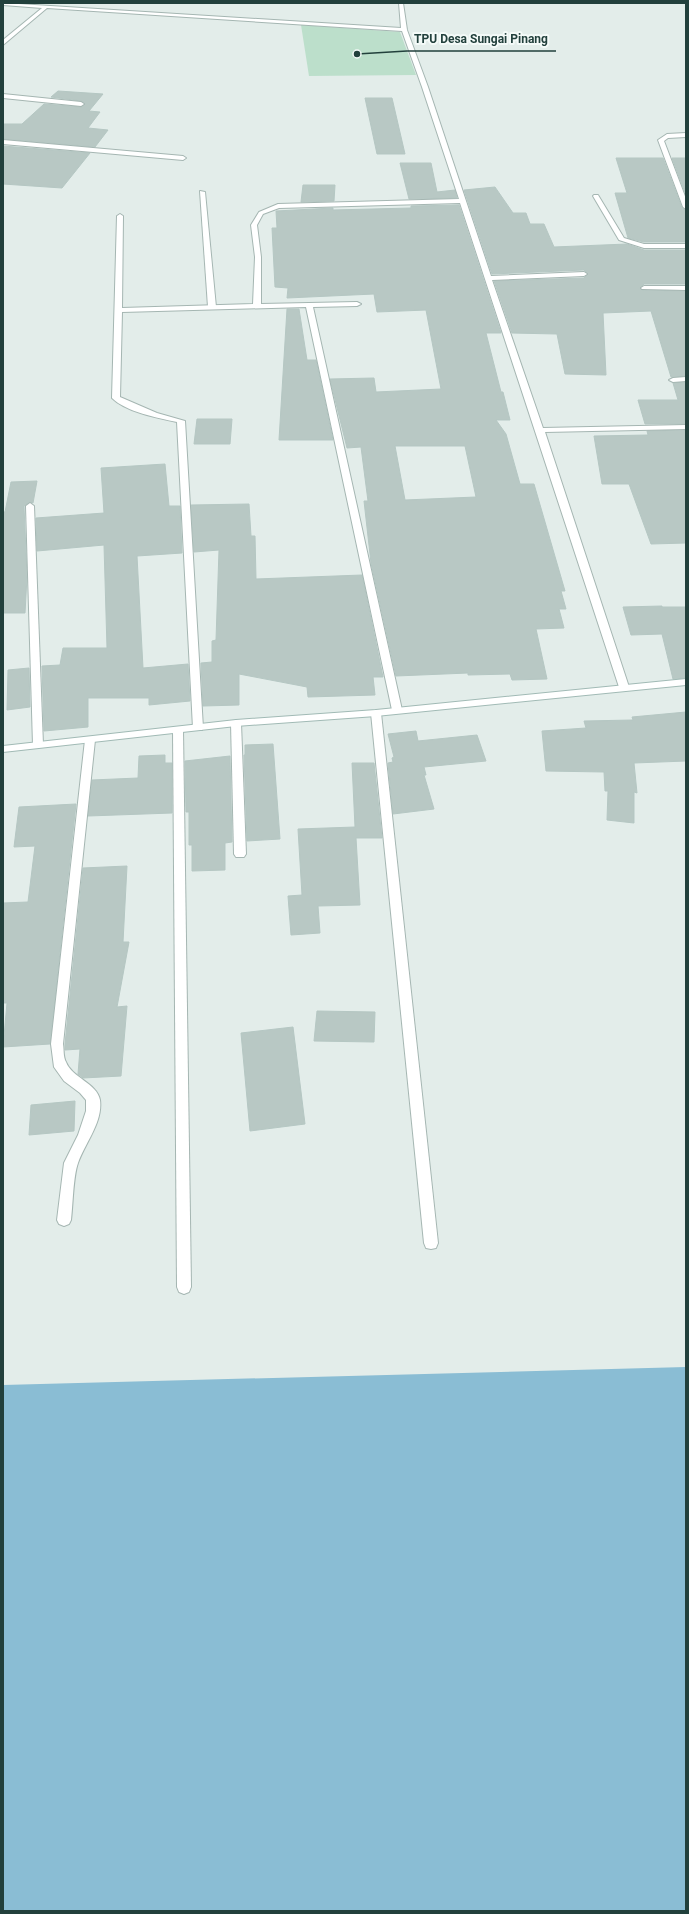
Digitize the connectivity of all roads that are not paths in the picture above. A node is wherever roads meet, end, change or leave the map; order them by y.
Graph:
1 (402, 3) edge
2 (3, 4) edge
3 (45, 8) junction
4 (404, 30) junction
5 (3, 43) edge
6 (3, 96) edge
7 (82, 104) dead end
8 (686, 135) edge
9 (3, 142) edge
10 (183, 158) dead end
11 (202, 192) dead end
12 (596, 196) dead end
13 (462, 201) junction
14 (686, 207) edge
15 (120, 216) dead end
16 (686, 246) edge
17 (584, 274) dead end
18 (487, 278) junction
19 (644, 288) dead end
20 (686, 288) edge
21 (309, 304) junction
22 (357, 304) dead end
23 (257, 306) junction
24 (212, 307) junction
25 (118, 310) junction
26 (673, 380) dead end
27 (686, 380) edge
28 (686, 427) edge
29 (540, 430) junction
30 (30, 506) dead end
31 (686, 682) edge
32 (624, 687) junction
33 (397, 710) junction
34 (376, 713) junction
35 (236, 723) junction
36 (198, 728) junction
37 (178, 730) junction
38 (90, 740) junction
39 (38, 745) junction
40 (3, 749) edge
41 (240, 854) dead end
42 (64, 1220) dead end
43 (431, 1243) dead end
44 (184, 1287) dead end

1 - 4 street
2 - 3 street
3 - 4 street
3 - 5 street
4 - 13 street
6 - 7 street
8 - 14 street
9 - 10 street
11 - 24 street
12 - 16 street
13 - 18 street
13 - 23 street
15 - 25 street
17 - 18 street
18 - 29 street
19 - 20 street
21 - 22 street
21 - 23 street
21 - 33 street
23 - 24 street
24 - 25 street
25 - 36 street
26 - 27 street
28 - 29 street
29 - 32 street
30 - 39 street
31 - 32 street
32 - 33 street
33 - 34 street
34 - 35 street
34 - 43 street
35 - 36 street
35 - 41 street
36 - 37 street
37 - 38 street
37 - 44 street
38 - 39 street
38 - 42 street
39 - 40 street

